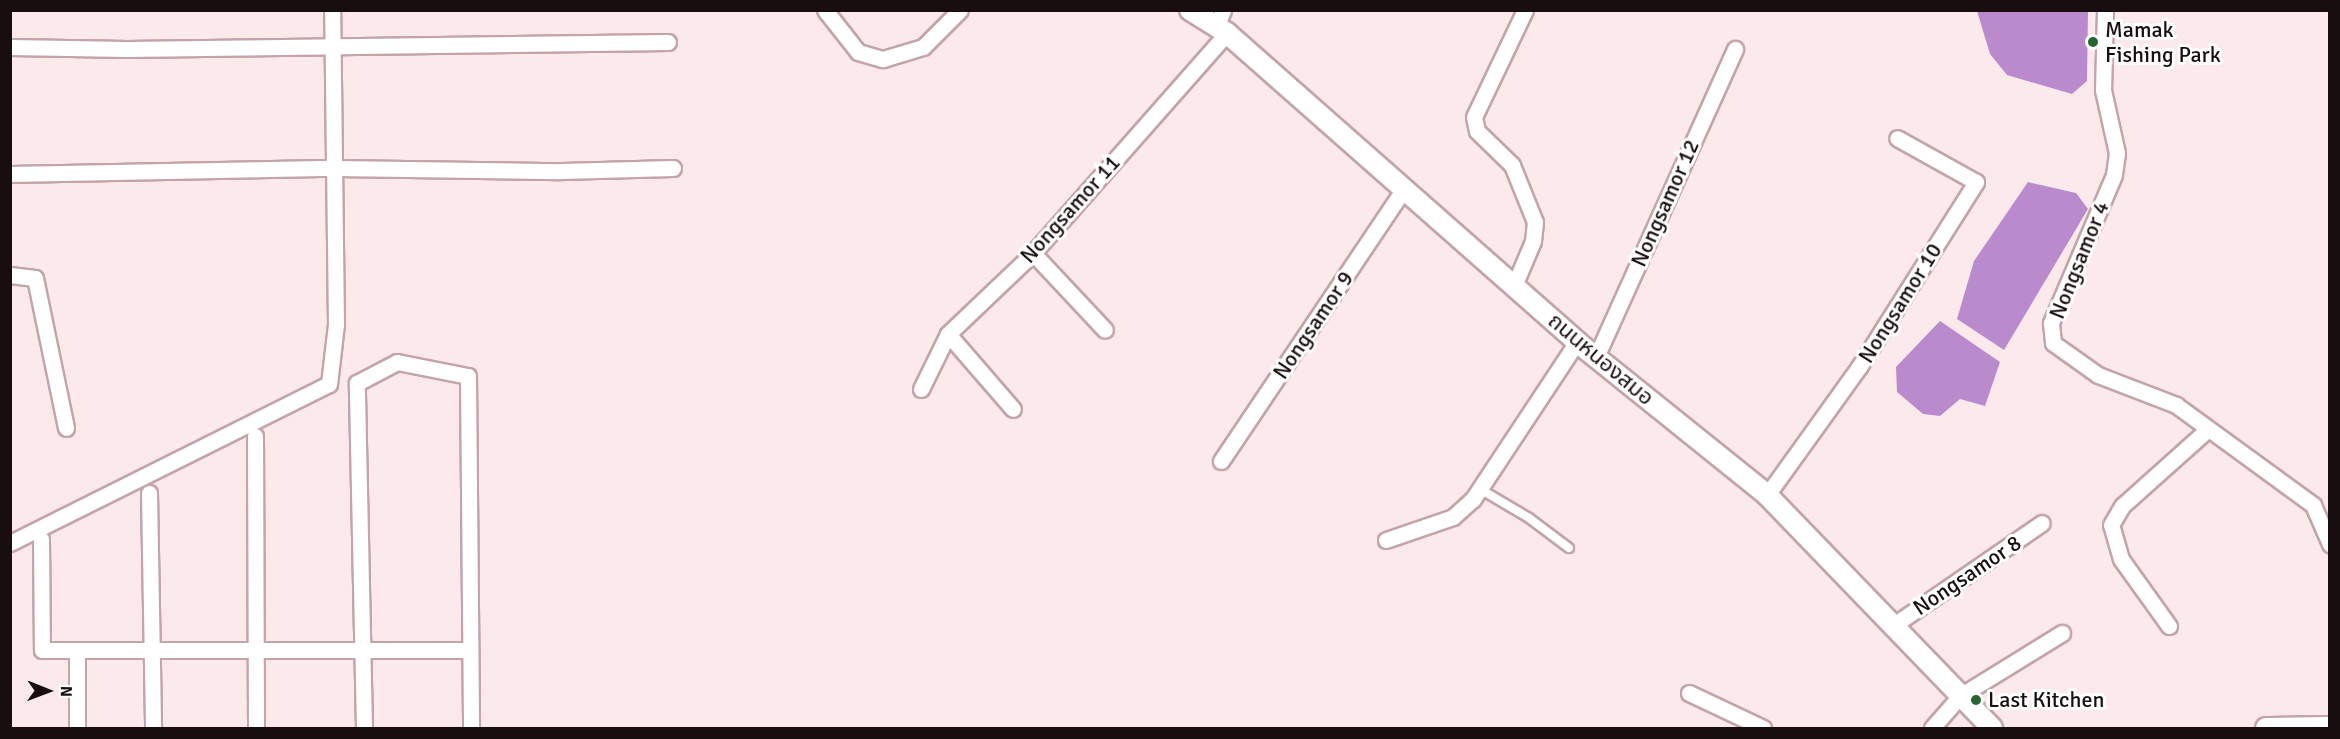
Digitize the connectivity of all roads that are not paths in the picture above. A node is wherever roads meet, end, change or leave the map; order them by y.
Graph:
1 (332, 10) edge
2 (825, 10) edge
3 (960, 10) edge
4 (1190, 10) edge
5 (1525, 10) edge
6 (2105, 10) edge
7 (1222, 23) edge
8 (668, 42) dead end
9 (333, 46) junction
10 (10, 47) edge
11 (1735, 49) dead end
12 (1897, 138) dead end
13 (335, 168) junction
14 (673, 168) dead end
15 (10, 174) edge
16 (1404, 189) junction
17 (1033, 254) junction
18 (10, 275) edge
19 (1514, 286) junction
20 (1105, 330) dead end
21 (948, 334) junction
22 (1577, 342) junction
23 (1596, 357) junction
24 (921, 388) dead end
25 (1013, 409) dead end
26 (66, 428) dead end
27 (2206, 431) junction
28 (255, 436) dead end
29 (1221, 461) dead end
30 (1480, 489) junction
31 (149, 493) dead end
32 (1767, 495) junction
33 (2042, 523) dead end
34 (41, 539) dead end
35 (1386, 540) dead end
36 (10, 543) edge
37 (2330, 544) edge
38 (1569, 548) dead end
39 (2169, 626) dead end
40 (1891, 627) junction
41 (2062, 633) dead end
42 (77, 650) junction
43 (152, 650) junction
44 (256, 650) junction
45 (362, 650) junction
46 (470, 650) junction
47 (1689, 693) dead end
48 (1960, 696) junction
49 (1735, 723) edge
50 (2330, 727) edge
51 (77, 729) edge
52 (153, 729) edge
53 (256, 729) edge
54 (364, 729) edge
55 (471, 729) edge
56 (1763, 729) edge
57 (1932, 729) edge
58 (1992, 729) edge
59 (2266, 729) edge

1 - 9 street
2 - 3 street
4 - 7 street, ถนนหนองสมอ
5 - 19 street
6 - 27 street, Nongsamor 4
7 - 16 street, ถนนหนองสมอ
7 - 17 street, Nongsamor 11
8 - 9 street
9 - 10 street
9 - 13 street
11 - 23 street, Nongsamor 12
12 - 32 street, Nongsamor 10
13 - 14 street
13 - 15 street
13 - 36 street
16 - 19 street, ถนนหนองสมอ
16 - 29 street, Nongsamor 9
17 - 20 street
17 - 21 street, Nongsamor 11
18 - 26 street
19 - 22 street, ถนนหนองสมอ
21 - 24 street, Nongsamor 11
21 - 25 street
22 - 23 street, ถนนหนองสมอ
22 - 30 street
23 - 32 street, ถนนหนองสมอ
27 - 37 street, Nongsamor 4
27 - 39 street
28 - 44 street
30 - 35 street
30 - 38 lane
31 - 43 street
32 - 40 street, ถนนหนองสมอ
33 - 40 street, Nongsamor 8
34 - 42 street
40 - 48 street, ถนนหนองสมอ
41 - 48 street
42 - 43 street
42 - 51 street
43 - 44 street
43 - 52 street
44 - 45 street
44 - 53 street
45 - 46 street
45 - 46 street
45 - 54 street
46 - 55 street
47 - 49 street
48 - 57 street
48 - 58 street, ถนนหนองสมอ
49 - 56 street
50 - 59 street

